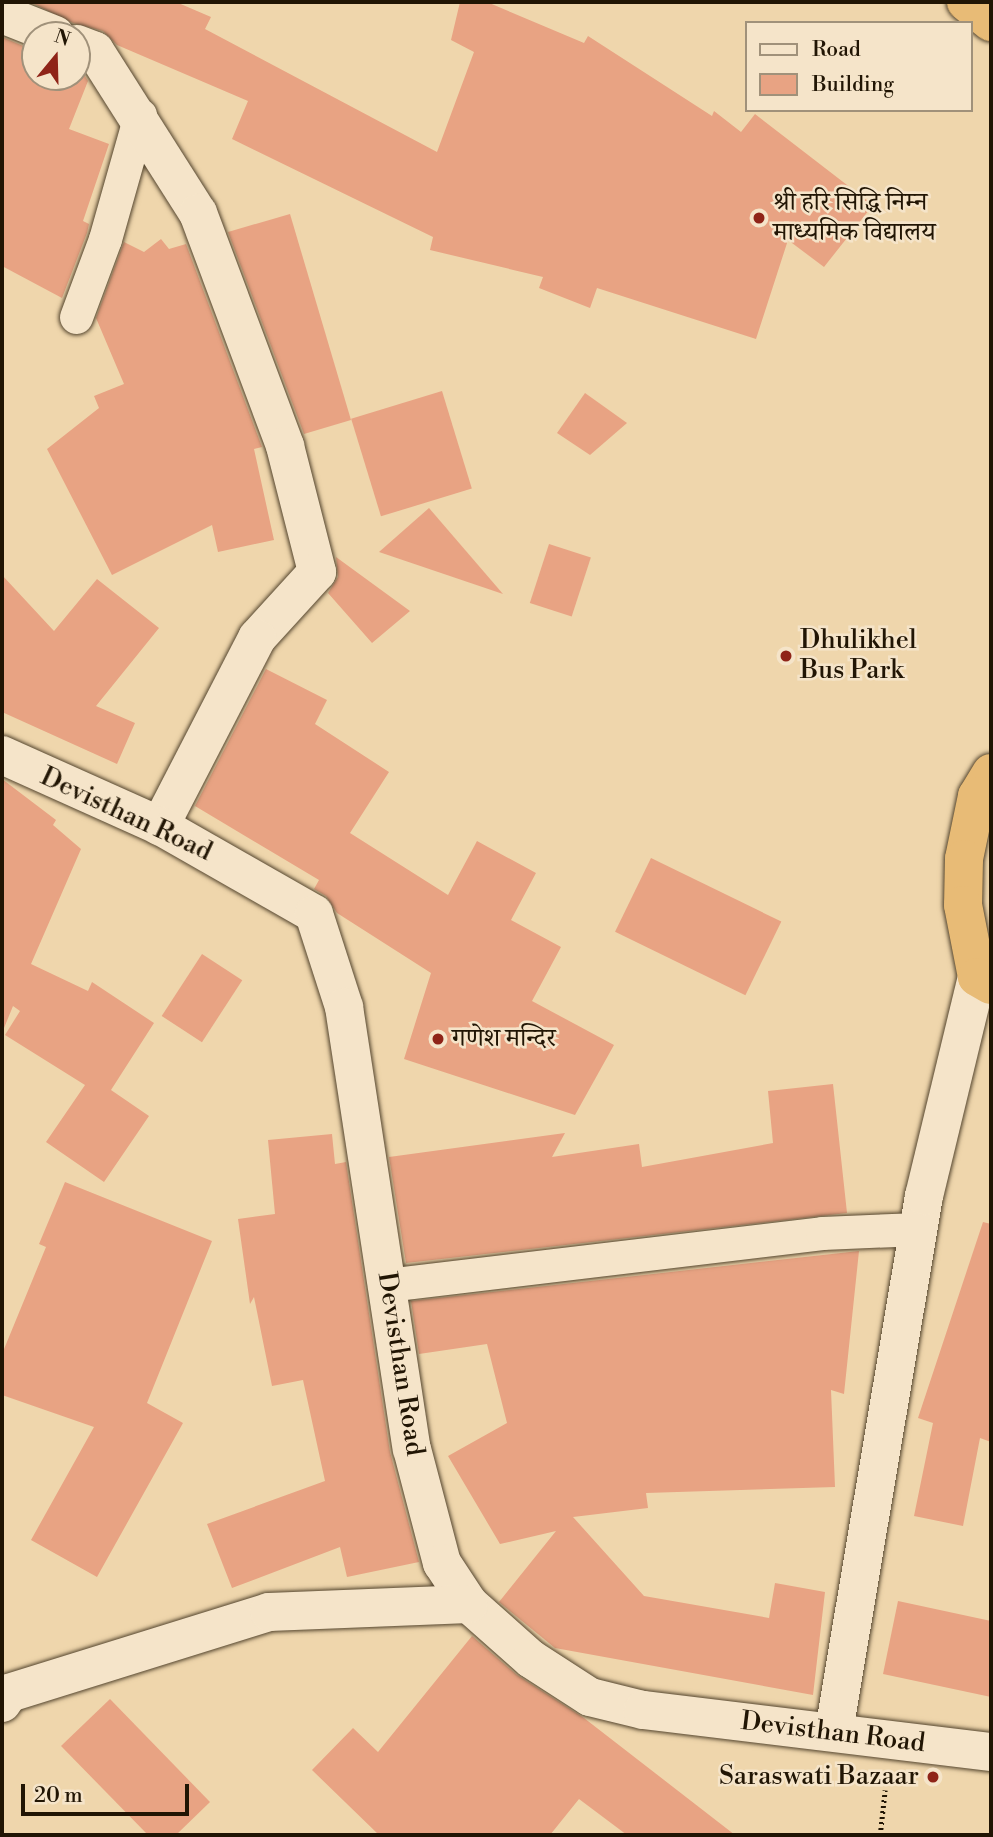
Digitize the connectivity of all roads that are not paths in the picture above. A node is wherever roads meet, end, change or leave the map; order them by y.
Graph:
1 (966, 2) edge
2 (2, 14) edge
3 (21, 22) edge
4 (991, 22) edge
5 (91, 49) edge
6 (140, 115) junction
7 (76, 317) dead end
8 (2, 755) edge
9 (991, 773) edge
10 (160, 826) junction
11 (984, 981) edge
12 (919, 1229) junction
13 (387, 1284) junction
14 (469, 1604) junction
15 (4, 1695) edge
16 (834, 1731) junction
17 (991, 1752) edge

1 - 4 highway
2 - 3 street
5 - 6 street
6 - 7 lane
6 - 10 street
8 - 10 street, Devisthan Road
9 - 11 highway
10 - 13 street, Devisthan Road
11 - 12 street
12 - 13 lane
12 - 16 street
13 - 14 street, Devisthan Road
14 - 15 street
14 - 16 street, Devisthan Road
16 - 17 street, Devisthan Road

